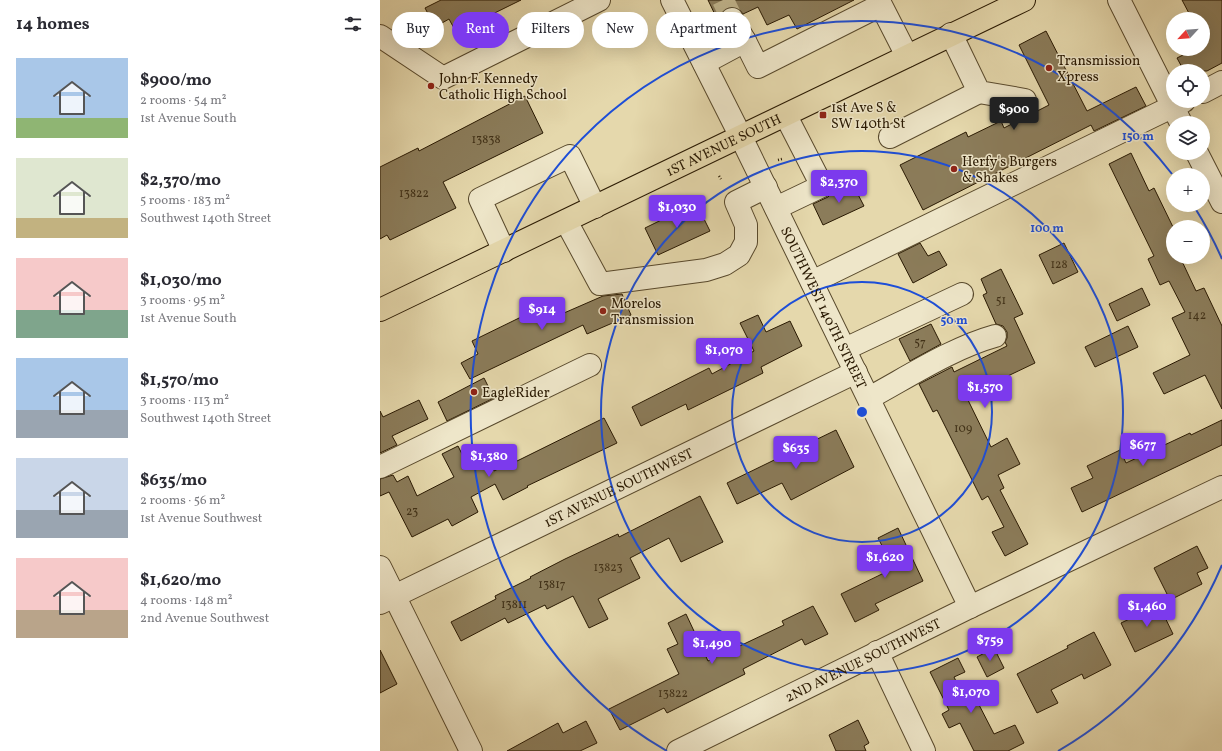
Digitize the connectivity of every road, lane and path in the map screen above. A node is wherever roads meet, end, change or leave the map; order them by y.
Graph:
1 (599, 0) edge
2 (672, 0) edge
3 (1024, 0) edge
4 (1119, 0) edge
5 (886, 3) edge
6 (951, 34) junction
7 (380, 36) edge
8 (732, 48) edge
9 (748, 48) edge
10 (907, 56) junction
11 (704, 63) junction
12 (1222, 82) edge
13 (1210, 88) edge
14 (979, 92) junction
15 (1025, 100) dead end
16 (1179, 110) edge
17 (786, 116) junction
18 (741, 137) junction
19 (890, 137) dead end
20 (782, 159) dead end
21 (778, 160) dead end
22 (1201, 160) edge
23 (766, 187) junction
24 (1222, 202) edge
25 (595, 207) junction
26 (776, 208) junction
27 (566, 221) junction
28 (504, 251) junction
29 (812, 282) junction
30 (962, 294) dead end
31 (380, 310) edge
32 (995, 336) dead end
33 (845, 349) junction
34 (590, 365) dead end
35 (856, 372) junction
36 (869, 398) junction
37 (380, 467) edge
38 (1222, 486) edge
39 (380, 567) edge
40 (387, 599) edge
41 (970, 607) junction
42 (877, 652) junction
43 (471, 751) edge
44 (678, 751) edge
45 (924, 751) edge

1 - 7 street
2 - 11 street, SOUTHWEST 140TH STREET
3 - 6 main road, 1ST AVENUE SOUTH
4 - 16 street
5 - 9 street
5 - 10 street
6 - 10 main road, 1ST AVENUE SOUTH
6 - 14 street
8 - 11 street
10 - 17 main road, 1ST AVENUE SOUTH
11 - 18 street, SOUTHWEST 140TH STREET
12 - 13 street
14 - 15 street
14 - 19 street
16 - 29 street
17 - 18 main road, 1ST AVENUE SOUTH
17 - 26 street
18 - 23 street, SOUTHWEST 140TH STREET
18 - 25 main road, 1ST AVENUE SOUTH
20 - 21 path
22 - 24 street
23 - 26 street, SOUTHWEST 140TH STREET
23 - 27 street
25 - 27 main road, 1ST AVENUE SOUTH
25 - 28 street
26 - 29 street, SOUTHWEST 140TH STREET
27 - 28 main road, 1ST AVENUE SOUTH
28 - 31 main road, 1ST AVENUE SOUTH
29 - 33 street, SOUTHWEST 140TH STREET
30 - 33 street
32 - 36 street
33 - 35 street, SOUTHWEST 140TH STREET
34 - 37 street
35 - 36 street, SOUTHWEST 140TH STREET
35 - 40 street, 1ST AVENUE SOUTHWEST
36 - 41 street, SOUTHWEST 140TH STREET
38 - 41 street, 2ND AVENUE SOUTHWEST
39 - 40 street
40 - 43 street
41 - 42 street, 2ND AVENUE SOUTHWEST
42 - 44 street, 2ND AVENUE SOUTHWEST
42 - 45 street

